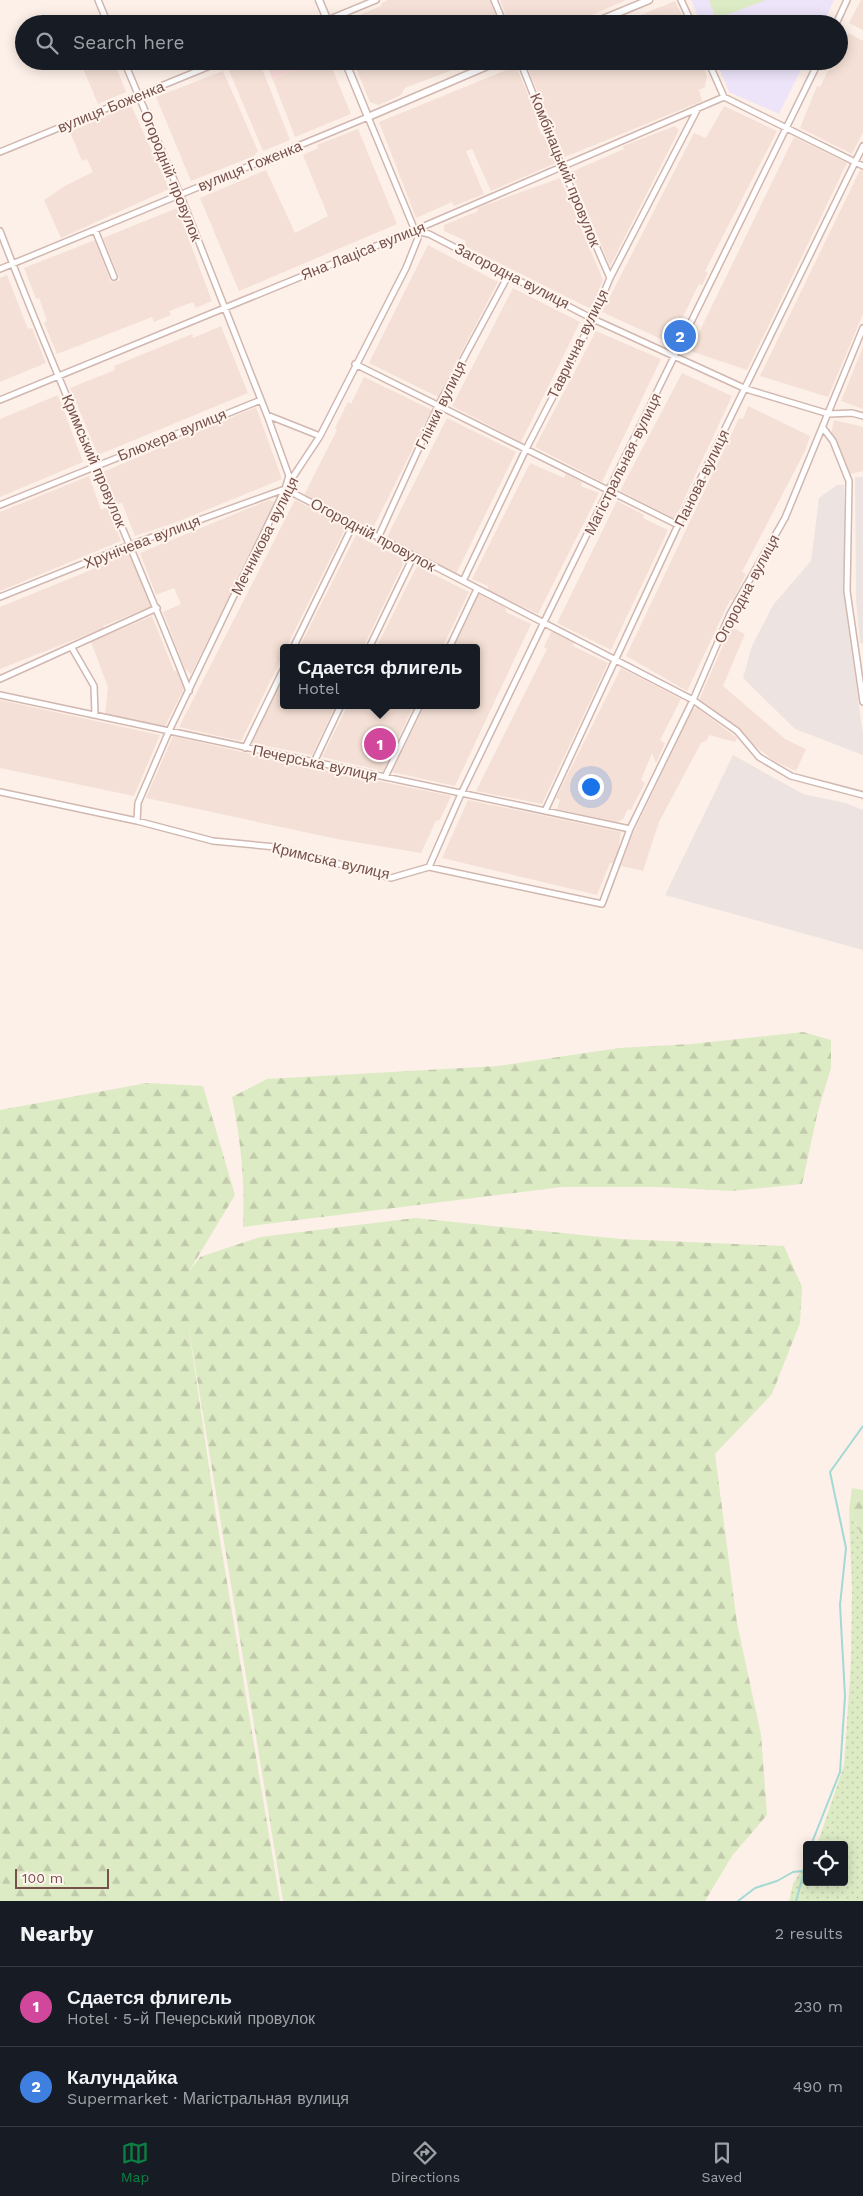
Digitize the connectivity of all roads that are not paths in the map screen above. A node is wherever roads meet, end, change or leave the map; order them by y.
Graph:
1 (98, 0) edge
2 (319, 0) edge
3 (376, 0) edge
4 (494, 0) edge
5 (649, 0) edge
6 (681, 0) edge
7 (847, 0) edge
8 (104, 15) edge
9 (326, 15) edge
10 (344, 15) edge
11 (500, 15) edge
12 (613, 15) edge
13 (688, 15) edge
14 (840, 15) edge
15 (128, 70) edge
16 (200, 70) edge
17 (349, 70) edge
18 (478, 70) edge
19 (524, 70) edge
20 (712, 70) edge
21 (815, 70) edge
22 (138, 96) junction
23 (724, 97) junction
24 (698, 108) junction
25 (368, 117) junction
26 (788, 128) junction
27 (863, 146) edge
28 (0, 152) edge
29 (855, 162) junction
30 (863, 166) edge
31 (562, 167) junction
32 (180, 194) junction
33 (95, 230) junction
34 (415, 230) junction
35 (0, 231) edge
36 (13, 264) junction
37 (0, 270) edge
38 (509, 274) junction
39 (114, 277) dead end
40 (610, 278) junction
41 (224, 308) junction
42 (593, 319) junction
43 (863, 328) edge
44 (675, 358) junction
45 (355, 364) junction
46 (58, 376) junction
47 (746, 390) junction
48 (0, 400) edge
49 (261, 400) junction
50 (438, 406) junction
51 (829, 414) junction
52 (267, 415) junction
53 (863, 416) edge
54 (823, 428) junction
55 (320, 436) junction
56 (526, 449) junction
57 (94, 466) junction
58 (285, 489) junction
59 (609, 492) junction
60 (0, 505) edge
61 (353, 525) junction
62 (678, 526) junction
63 (378, 538) junction
64 (130, 545) junction
65 (413, 557) junction
66 (462, 581) junction
67 (477, 590) junction
68 (0, 597) edge
69 (157, 608) junction
70 (544, 622) junction
71 (296, 644) edge
72 (371, 644) edge
73 (450, 644) edge
74 (72, 648) junction
75 (617, 659) junction
76 (280, 676) edge
77 (0, 679) edge
78 (189, 692) junction
79 (0, 695) edge
80 (693, 700) junction
81 (863, 702) edge
82 (339, 709) edge
83 (418, 709) edge
84 (95, 715) junction
85 (169, 731) junction
86 (245, 748) junction
87 (314, 762) junction
88 (384, 777) junction
89 (0, 792) edge
90 (461, 794) junction
91 (863, 795) edge
92 (545, 811) junction
93 (137, 821) junction
94 (630, 829) junction
95 (429, 867) junction
96 (602, 904) joint

1 - 8 street
2 - 9 street
3 - 10 street
4 - 11 street
5 - 12 street
6 - 13 street
7 - 14 street
15 - 22 street, Огородній провулок
16 - 22 street, вулиця Боженка
17 - 25 street
18 - 25 street, вулиця Гоженка
19 - 31 street, Комбінацький провулок
20 - 23 street
21 - 26 street, Магістральная вулиця
22 - 28 street, вулиця Боженка
22 - 32 street, Огородній провулок
23 - 24 street, Яна Лаціса вулиця
23 - 26 street
24 - 31 street, Яна Лаціса вулиця
24 - 40 street, Таврична вулиця
25 - 32 street, вулиця Гоженка
25 - 34 street
26 - 29 street
26 - 44 street, Магістральная вулиця
27 - 29 street, Панова вулиця
29 - 30 street
29 - 47 street, Панова вулиця
31 - 34 street, Яна Лаціса вулиця
31 - 40 street, Комбінацький провулок
32 - 33 street, вулиця Гоженка
32 - 41 street, Огородній провулок
33 - 36 street, вулиця Гоженка
33 - 39 street
34 - 38 street, Загородна вулиця
34 - 41 street, Яна Лаціса вулиця
34 - 45 street, Мечникова вулиця
35 - 36 street, Кримський провулок
36 - 37 street, вулиця Гоженка
36 - 46 street, Кримський провулок
38 - 42 street, Загородна вулиця
38 - 50 street, Глінки вулиця
40 - 42 street, Таврична вулиця
41 - 46 street, Яна Лаціса вулиця
41 - 49 street, Огородній провулок
42 - 44 street, Загородна вулиця
42 - 56 street, Таврична вулиця
43 - 51 street, Огородна вулиця
44 - 47 street, Загородна вулиця
44 - 59 street, Магістральная вулиця
45 - 50 street
45 - 55 street, Мечникова вулиця
46 - 48 street, Яна Лаціса вулиця
46 - 57 street, Кримський провулок
47 - 51 street, Загородна вулиця
47 - 62 street, Панова вулиця
49 - 52 street, Огородній провулок
49 - 57 street, Блюхера вулиця
50 - 56 street
50 - 63 street, Глінки вулиця
51 - 53 street, Загородна вулиця
51 - 54 street, Огородна вулиця
52 - 55 street
52 - 58 street, Огородній провулок
54 - 80 street, Огородна вулиця
54 - 81 street
55 - 58 street, Мечникова вулиця
56 - 59 street
56 - 66 street, Таврична вулиця
57 - 60 street, Блюхера вулиця
57 - 64 street, Кримський провулок
58 - 61 street, Огородній провулок
58 - 64 street, Хрунічева вулиця
58 - 78 street, Мечникова вулиця
59 - 62 street
59 - 70 street, Магістральная вулиця
61 - 63 street, Огородній провулок
61 - 71 street
62 - 75 street, Панова вулиця
63 - 65 street, Огородній провулок
64 - 68 street, Хрунічева вулиця
64 - 69 street, Кримський провулок
65 - 66 street, Огородній провулок
65 - 72 street
66 - 67 street, Огородній провулок
67 - 70 street, Огородній провулок
67 - 73 street
69 - 74 street
69 - 78 street, Кримський провулок
70 - 75 street, Огородній провулок
70 - 90 street, Магістральная вулиця
74 - 77 street
74 - 84 street
75 - 80 street, Огородній провулок
75 - 92 street, Панова вулиця
76 - 86 street
78 - 85 street, Мечникова вулиця
79 - 84 street, Печерська вулиця
80 - 91 street, Огородній провулок
80 - 94 street, Огородна вулиця
82 - 87 street
83 - 88 street
84 - 85 street, Печерська вулиця
85 - 86 street, Печерська вулиця
85 - 93 street, Мечникова вулиця
86 - 87 street, Печерська вулиця
87 - 88 street, Печерська вулиця
88 - 90 street, Печерська вулиця
89 - 93 street, Кримська вулиця
90 - 92 street, Печерська вулиця
90 - 95 street, Магістральная вулиця
92 - 94 street, Печерська вулиця
93 - 95 street, Кримська вулиця
94 - 96 street, Огородна вулиця
95 - 96 street, Кримська вулиця

